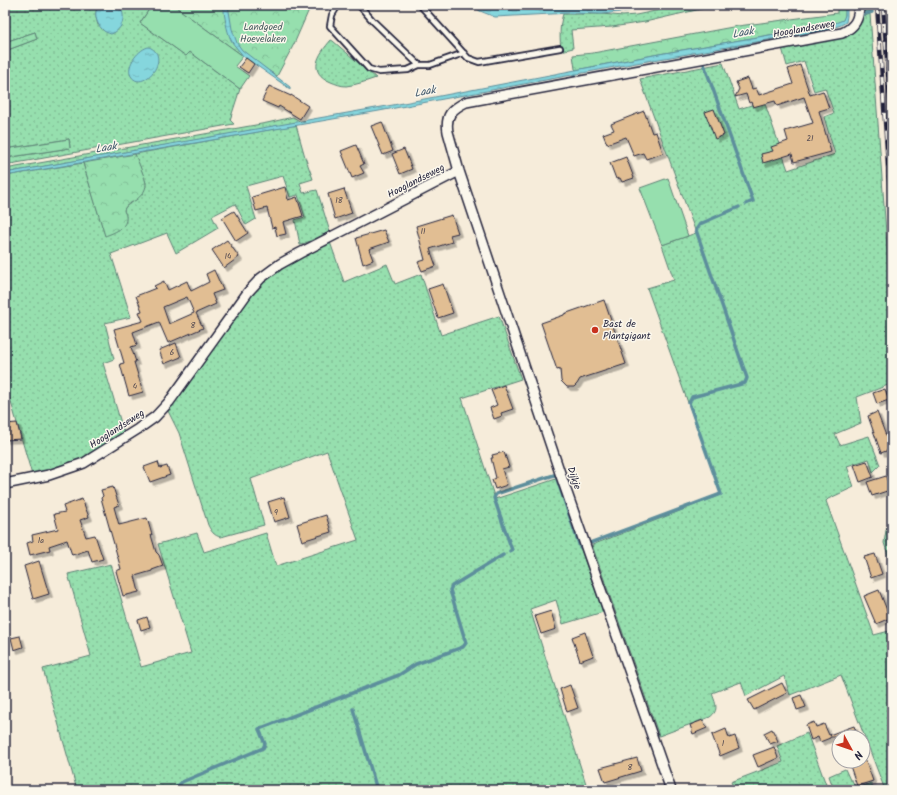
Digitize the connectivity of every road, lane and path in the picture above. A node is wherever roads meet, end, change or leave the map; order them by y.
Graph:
1 (338, 5) edge
2 (359, 5) edge
3 (420, 5) edge
4 (859, 5) edge
5 (560, 48) dead end
6 (464, 52) junction
7 (419, 65) junction
8 (459, 172) junction
9 (5, 484) edge
10 (671, 790) edge

1 - 7 lane
2 - 7 lane
3 - 6 lane
4 - 8 street, Hooglandseweg
5 - 6 lane
6 - 7 lane
8 - 9 street, Hooglandseweg
8 - 10 street, Dijkje

